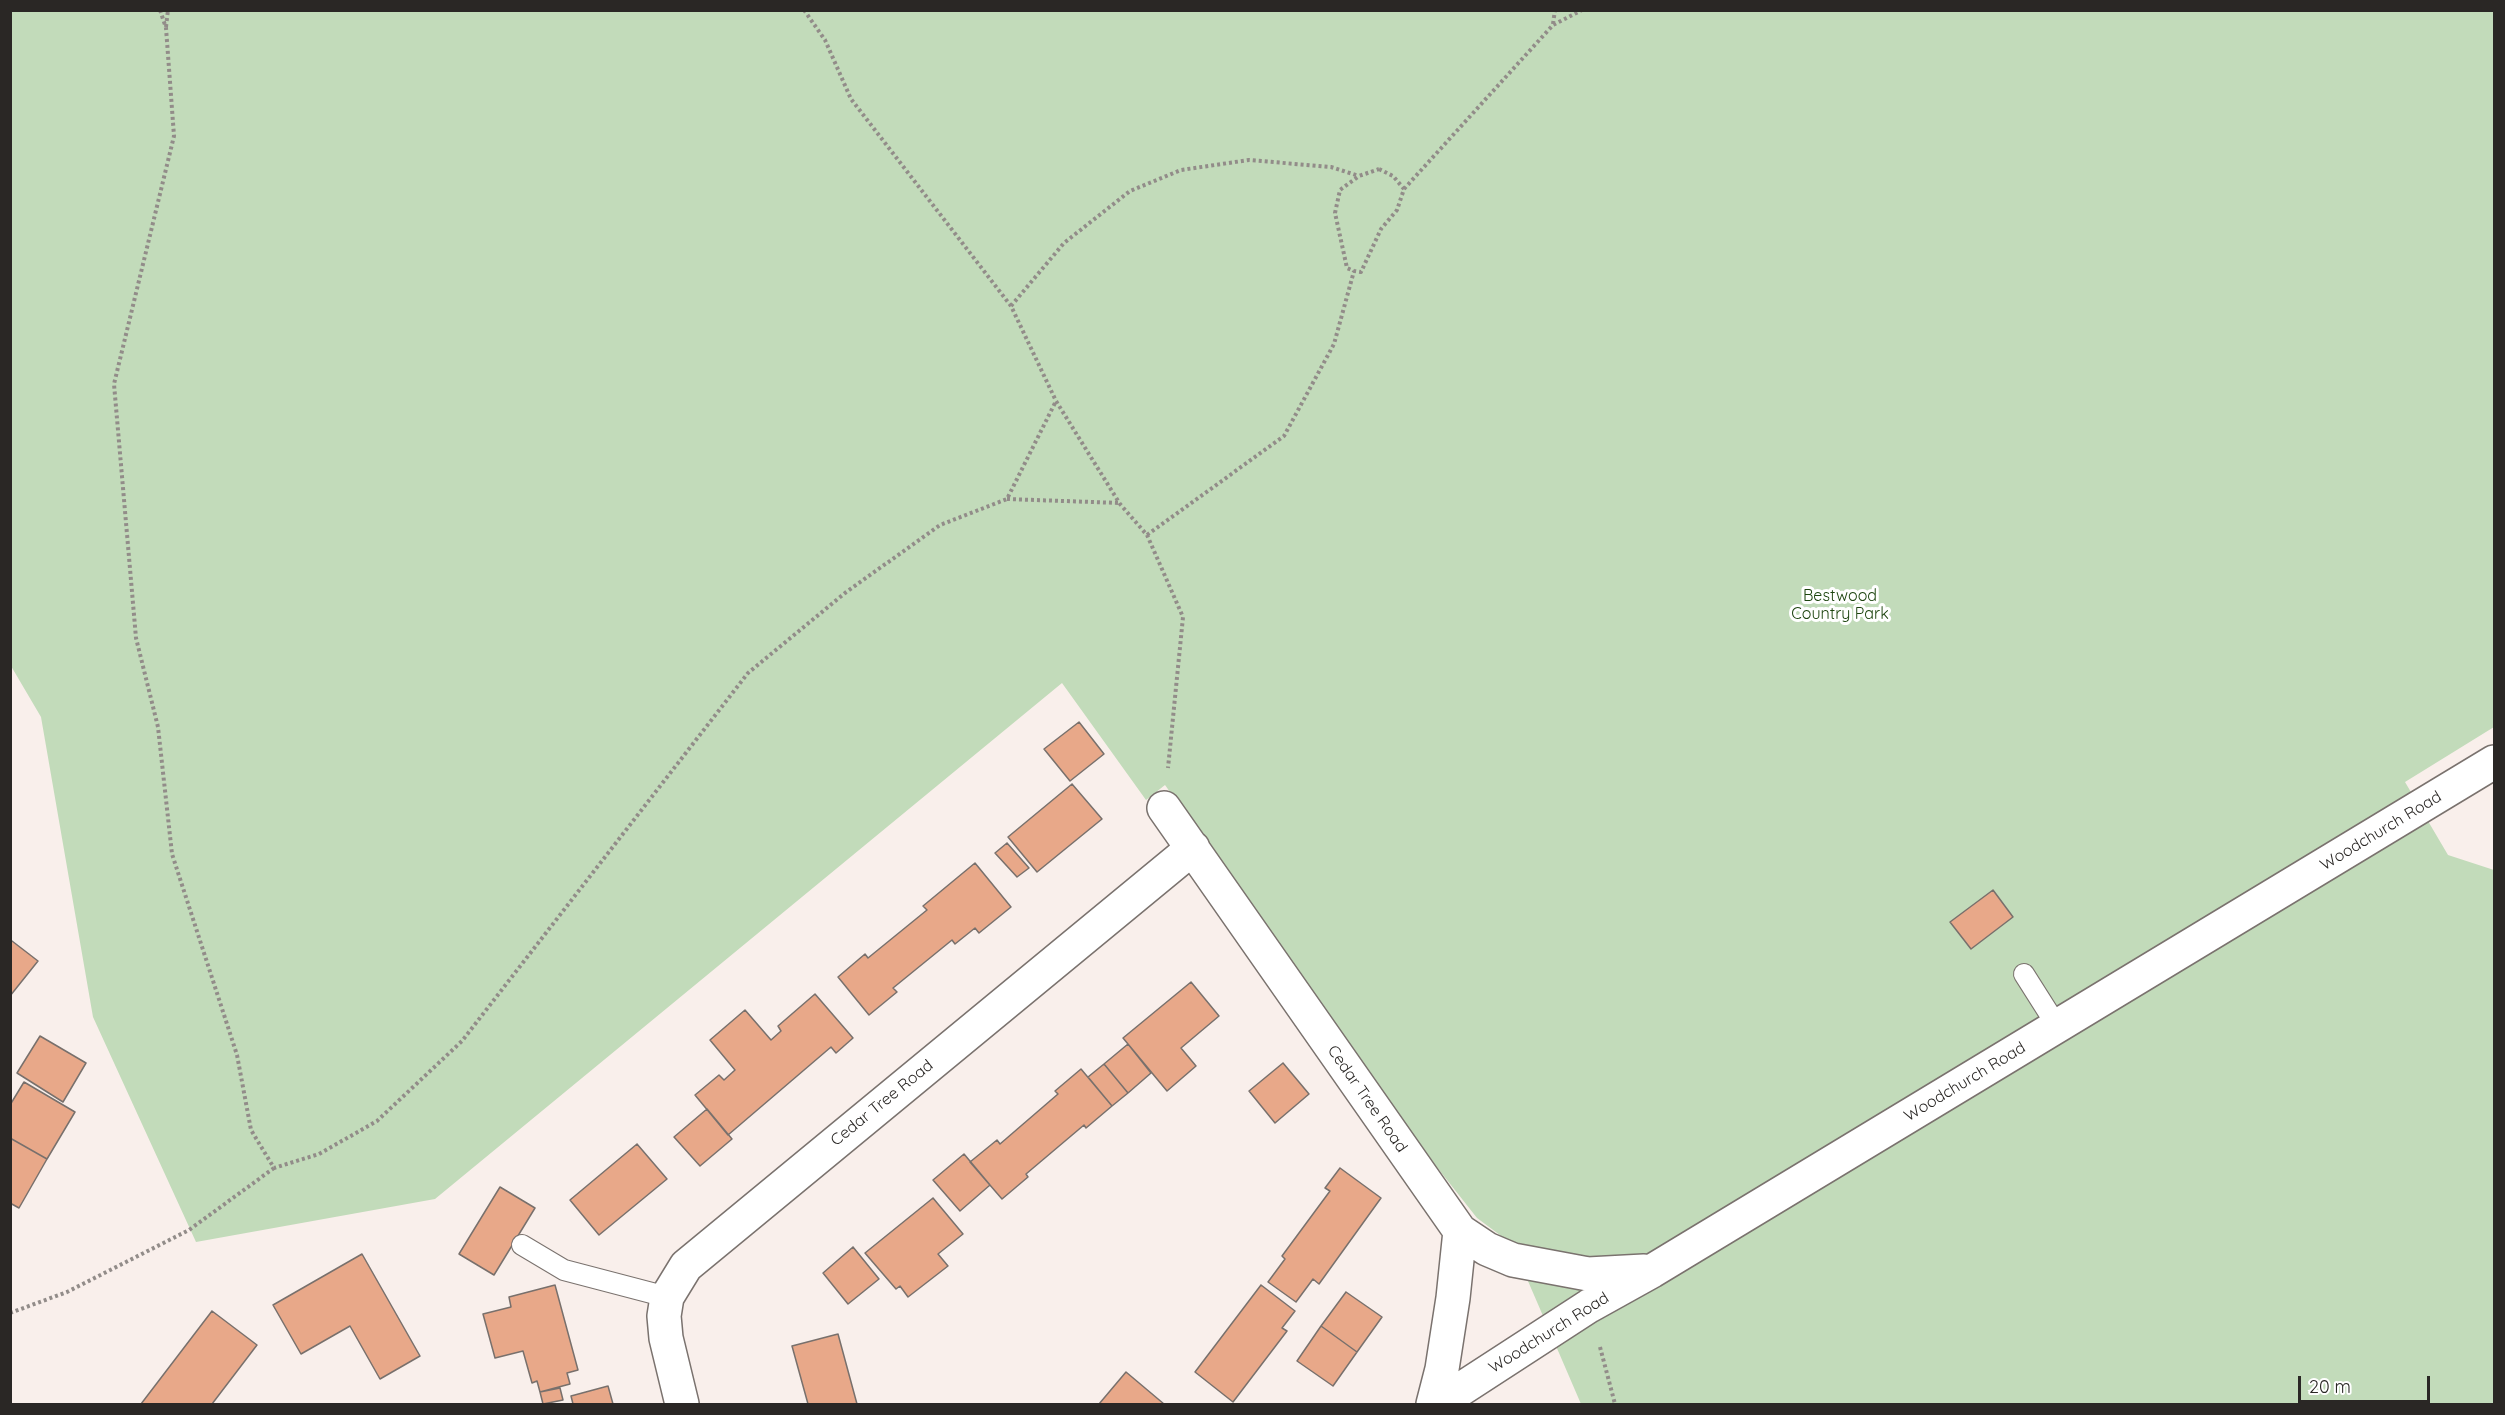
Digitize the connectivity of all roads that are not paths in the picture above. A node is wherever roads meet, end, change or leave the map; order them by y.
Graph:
1 (2492, 768) edge
2 (1164, 808) road end
3 (1192, 848) junction
4 (2024, 974) dead end
5 (2057, 1026) junction
6 (1460, 1231) junction
7 (522, 1245) dead end
8 (1652, 1271) junction
9 (667, 1297) junction
10 (682, 1404) edge
11 (1433, 1404) edge
12 (1438, 1404) edge

1 - 5 street, Woodchurch Road
2 - 3 street, Cedar Tree Road
3 - 6 street, Cedar Tree Road
3 - 9 street, Cedar Tree Road
4 - 5 lane
5 - 8 street, Woodchurch Road
6 - 8 street, Cedar Tree Road
6 - 11 street
7 - 9 lane
8 - 12 street, Woodchurch Road
9 - 10 street, Cedar Tree Road

